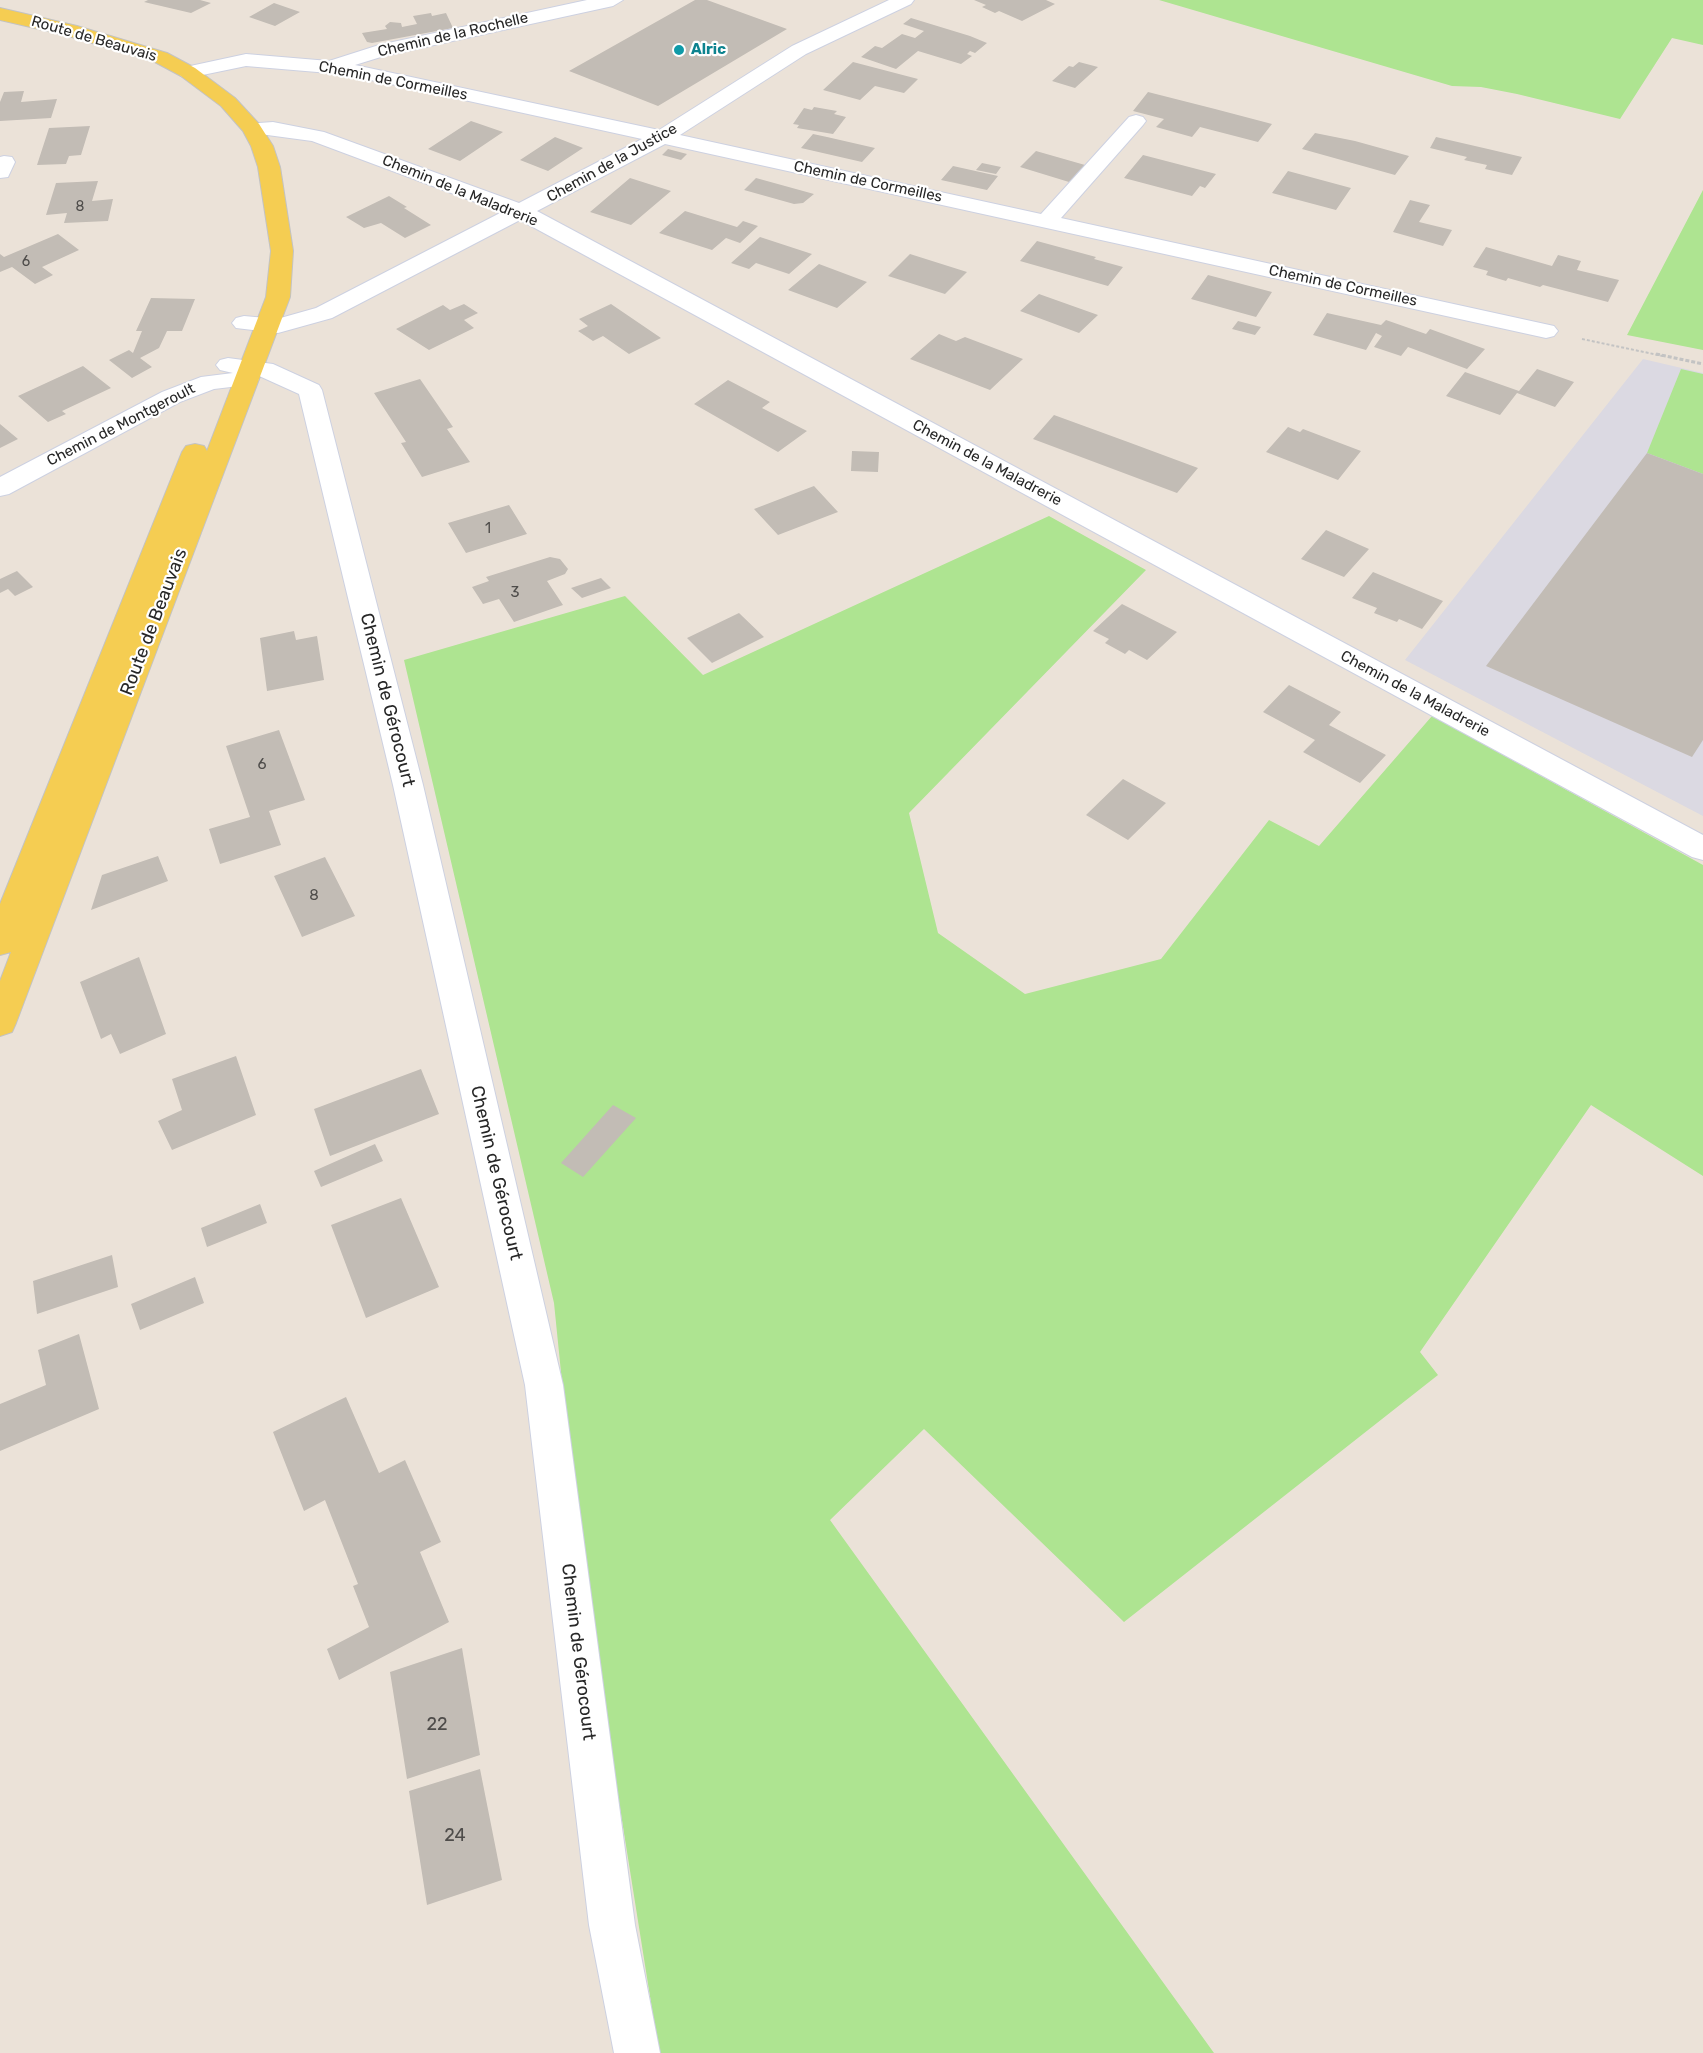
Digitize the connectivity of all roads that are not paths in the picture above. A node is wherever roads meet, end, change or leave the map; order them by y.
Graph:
1 (613, 0) edge
2 (904, 0) edge
3 (0, 14) edge
4 (329, 67) junction
5 (188, 72) junction
6 (1136, 121) dead end
7 (252, 128) junction
8 (663, 137) junction
9 (522, 212) junction
10 (1046, 221) junction
11 (256, 324) junction
12 (1546, 331) road end
13 (237, 373) junction
14 (0, 488) edge
15 (1703, 849) edge
16 (0, 943) edge
17 (0, 1023) edge
18 (637, 2053) edge

1 - 4 street, Chemin de la Rochelle
2 - 8 street, Chemin de la Justice
3 - 5 main road, Route de Beauvais
4 - 5 street, Chemin de Cormeilles
4 - 8 street, Chemin de Cormeilles
5 - 7 main road, Route de Beauvais
6 - 10 street
7 - 9 street, Chemin de la Maladrerie
7 - 11 main road, Route de Beauvais
8 - 9 street, Chemin de la Justice
8 - 10 street, Chemin de Cormeilles
9 - 11 street, Chemin de la Justice
9 - 15 street, Chemin de la Maladrerie
10 - 12 street, Chemin de Cormeilles
11 - 13 main road, Route de Beauvais
13 - 14 street, Chemin de Montgeroult
13 - 16 main road, Route de Beauvais
13 - 17 main road, Route de Beauvais
13 - 18 street, Chemin de Gérocourt

